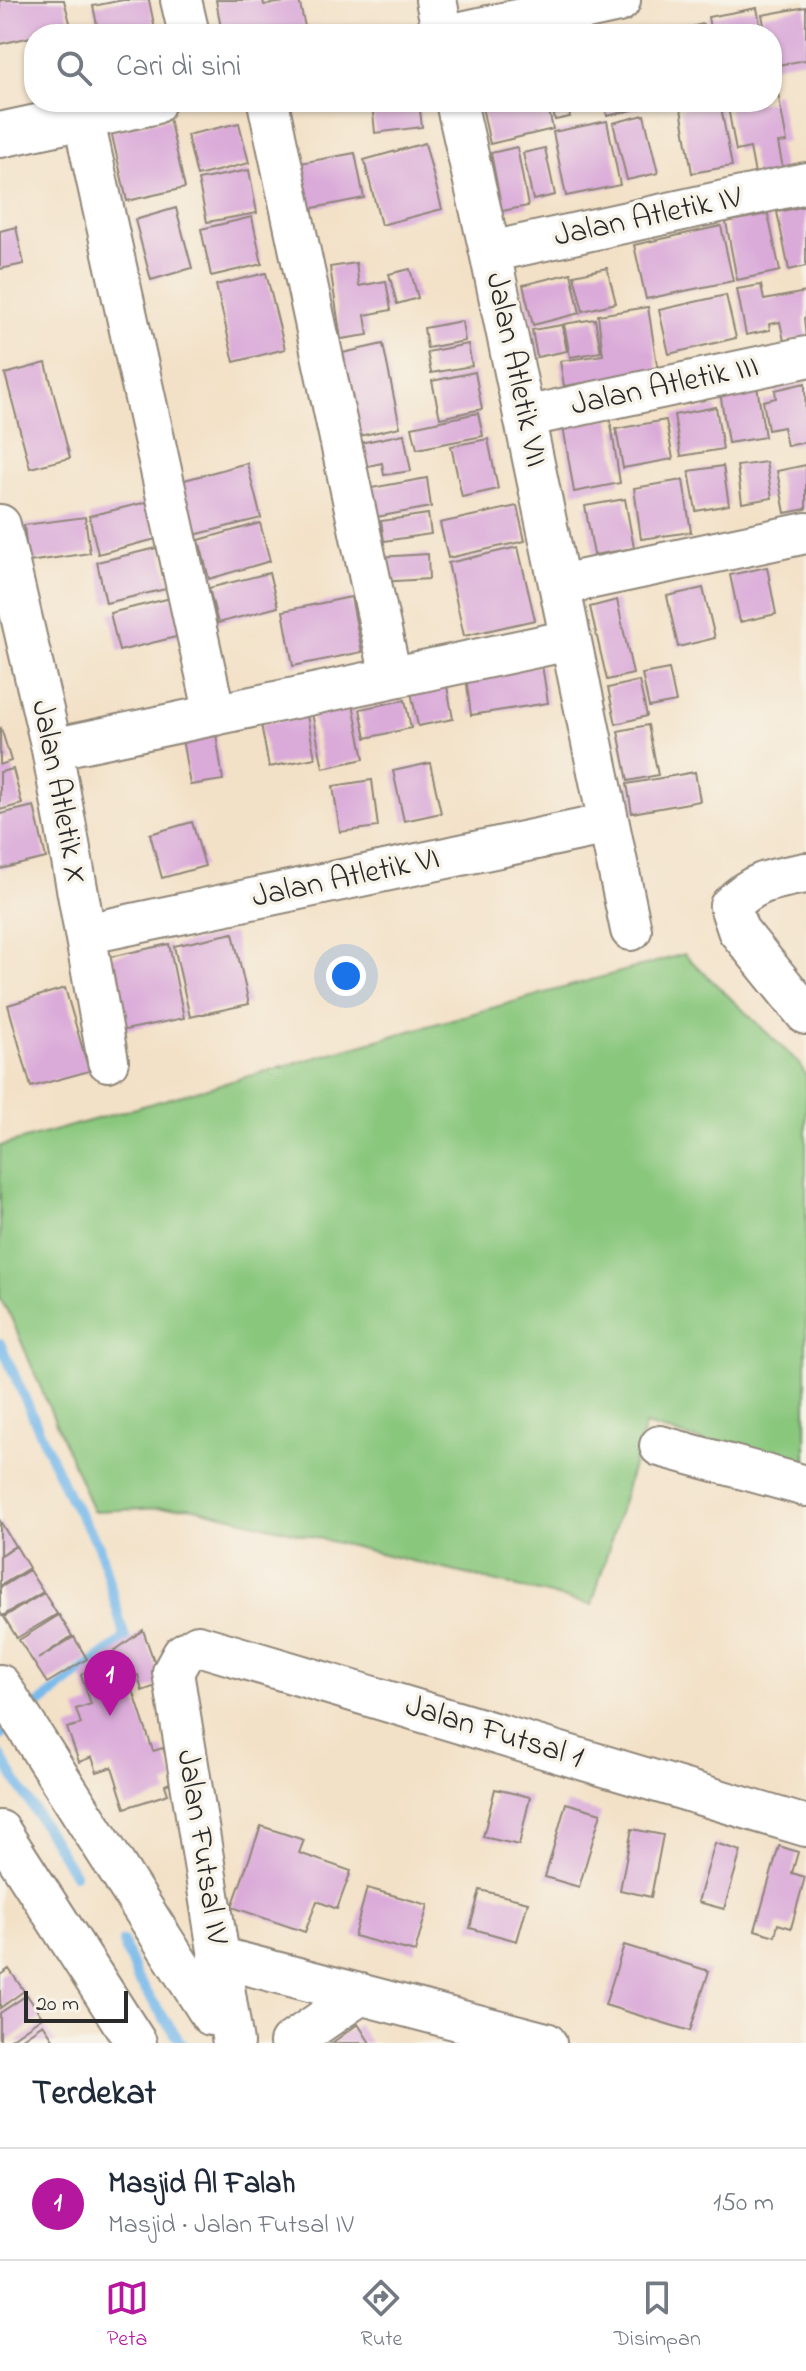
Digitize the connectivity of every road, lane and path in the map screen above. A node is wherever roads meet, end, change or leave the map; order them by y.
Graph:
1 (181, 0) edge
2 (436, 0) edge
3 (618, 0) edge
4 (187, 24) edge
5 (441, 24) edge
6 (508, 24) edge
7 (106, 112) edge
8 (270, 112) edge
9 (458, 112) edge
10 (83, 117) junction
11 (0, 135) edge
12 (806, 183) edge
13 (490, 252) junction
14 (806, 357) edge
15 (524, 417) junction
16 (806, 533) edge
17 (3, 550) edge
18 (560, 585) junction
19 (570, 640) junction
20 (391, 677) junction
21 (215, 715) junction
22 (52, 749) junction
23 (608, 824) junction
24 (806, 873) edge
25 (631, 930) dead end
26 (85, 934) junction
27 (806, 1014) edge
28 (108, 1061) dead end
29 (660, 1446) dead end
30 (806, 1486) edge
31 (183, 1654) joint
32 (0, 1685) edge
33 (806, 1826) edge
34 (0, 1831) edge
35 (218, 1957) junction
36 (361, 1994) junction
37 (222, 2029) edge
38 (136, 2043) edge
39 (290, 2043) edge
40 (546, 2043) edge

1 - 4 street
2 - 5 street
3 - 6 main road
7 - 10 main road
8 - 20 street
9 - 13 street, Jalan Atletik VII
10 - 11 main road
10 - 21 street
12 - 13 street, Jalan Atletik IV
13 - 15 street, Jalan Atletik VII
14 - 15 street, Jalan Atletik III
15 - 18 street, Jalan Atletik VII
16 - 18 street
17 - 22 street, Jalan Atletik X
18 - 19 street, Jalan Atletik VII
19 - 20 street
19 - 23 street, Jalan Atletik VII
20 - 21 street
21 - 22 street
22 - 26 street, Jalan Atletik X
23 - 25 street, Jalan Atletik VII
23 - 26 street, Jalan Atletik VI
24 - 27 street
26 - 28 street, Jalan Atletik X
29 - 30 street
31 - 33 street, Jalan Futsal 1
31 - 35 street, Jalan Futsal IV
32 - 37 street
34 - 38 street
35 - 36 street
35 - 37 street, Jalan Futsal IV
36 - 39 street
36 - 40 street

